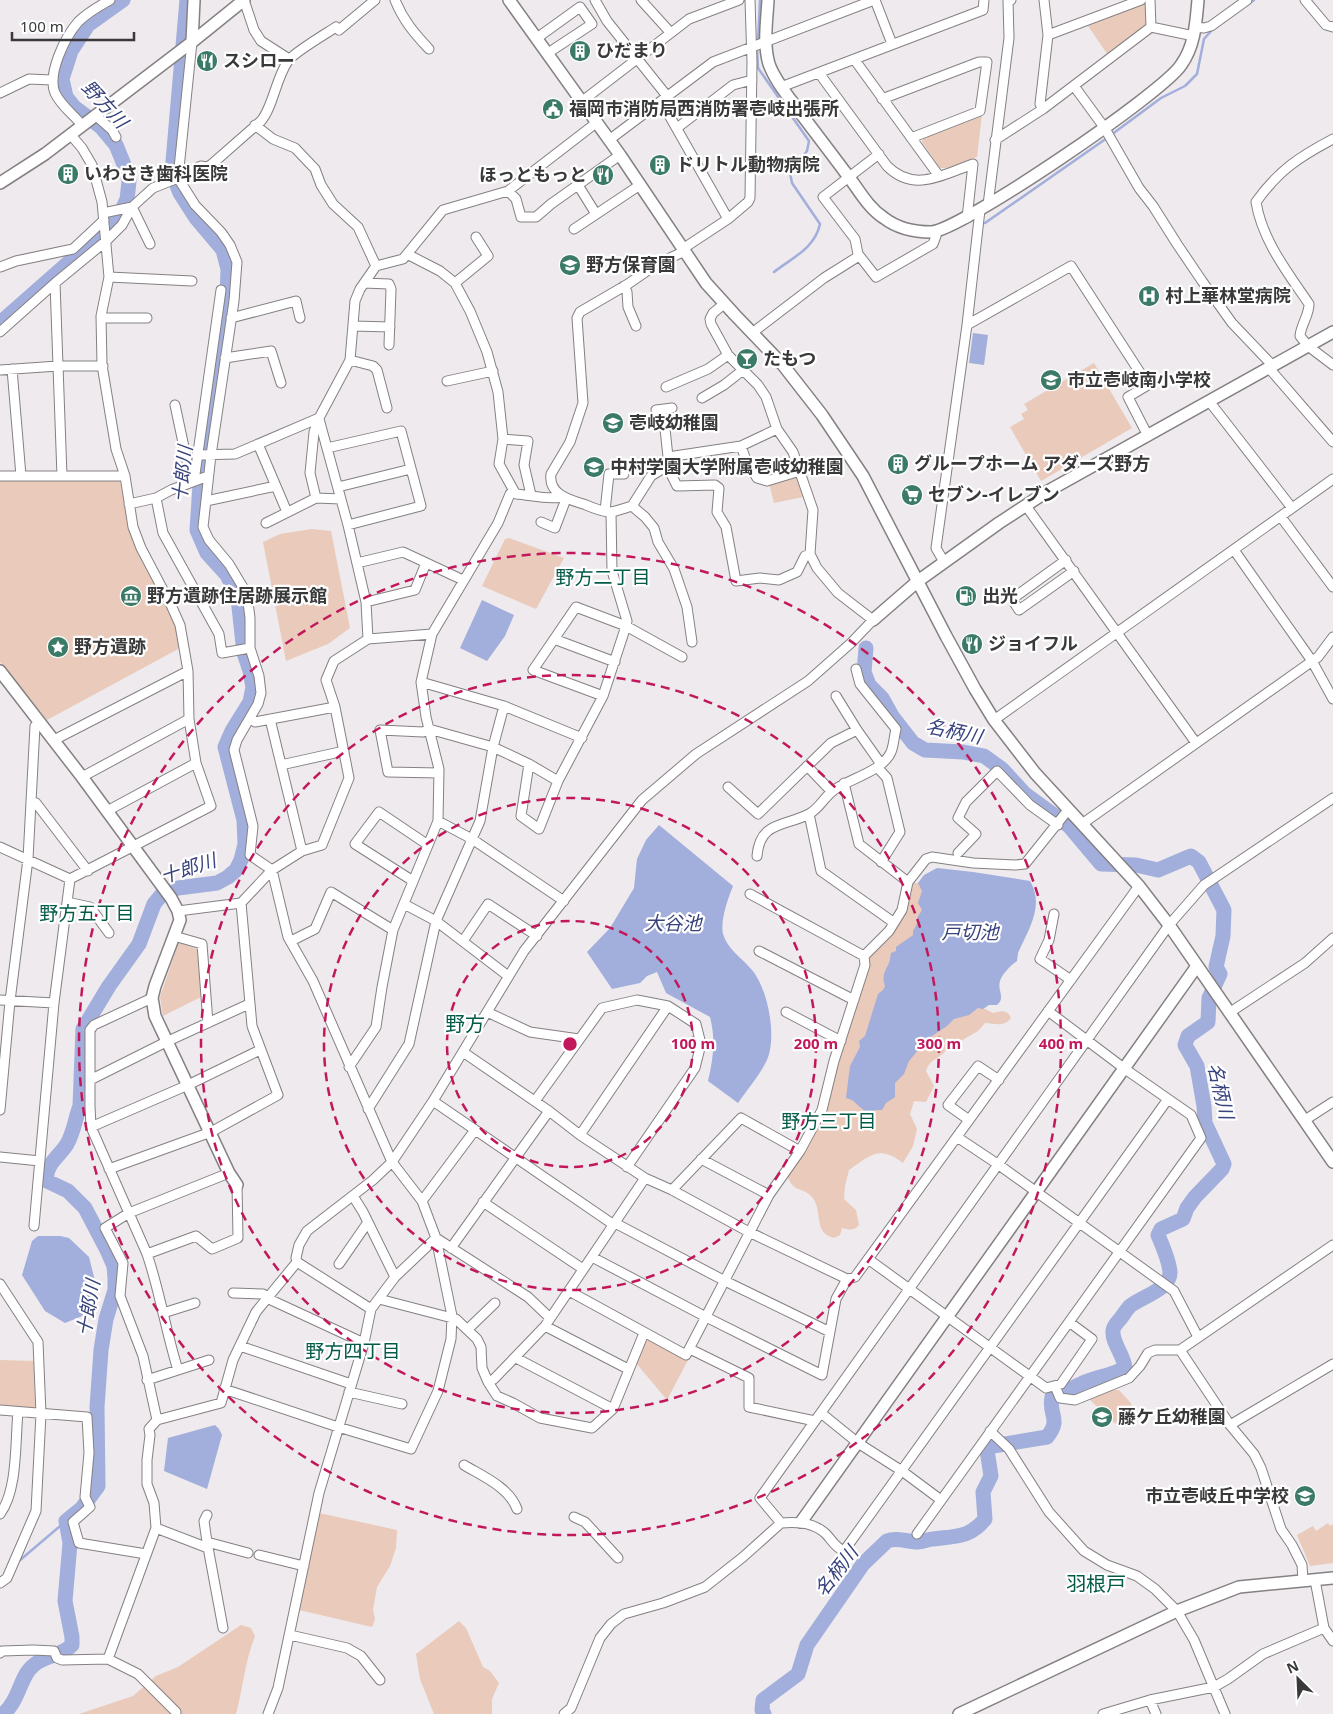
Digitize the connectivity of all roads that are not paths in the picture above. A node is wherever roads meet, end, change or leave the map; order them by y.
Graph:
1 (110, 0) edge
2 (194, 0) edge
3 (244, 0) edge
4 (375, 0) edge
5 (395, 0) edge
6 (509, 0) edge
7 (595, 0) edge
8 (641, 0) edge
9 (739, 0) edge
10 (750, 0) edge
11 (768, 0) edge
12 (874, 0) edge
13 (984, 0) edge
14 (1010, 0) edge
15 (1044, 0) edge
16 (1141, 0) edge
17 (1150, 0) edge
18 (1198, 0) edge
19 (1248, 0) edge
20 (1305, 0) edge
21 (1151, 27) junction
22 (1333, 27) edge
23 (1194, 31) junction
24 (670, 32) junction
25 (1048, 35) junction
26 (537, 38) junction
27 (766, 41) junction
28 (192, 42) junction
29 (892, 44) junction
30 (751, 46) junction
31 (428, 49) dead end
32 (548, 53) junction
33 (289, 59) junction
34 (639, 59) junction
35 (854, 59) junction
36 (818, 74) junction
37 (52, 80) junction
38 (752, 80) junction
39 (1074, 86) junction
40 (781, 87) junction
41 (0, 93) edge
42 (664, 98) junction
43 (882, 99) junction
44 (581, 102) junction
45 (1043, 109) junction
46 (95, 115) junction
47 (596, 123) junction
48 (82, 125) junction
49 (255, 125) junction
50 (677, 128) junction
51 (1107, 133) junction
52 (70, 134) junction
53 (116, 137) dead end
54 (911, 138) junction
55 (1333, 139) edge
56 (609, 140) junction
57 (995, 140) junction
58 (879, 154) junction
59 (620, 155) junction
60 (849, 176) junction
61 (939, 176) junction
62 (178, 178) junction
63 (0, 182) edge
64 (578, 185) junction
65 (640, 185) junction
66 (508, 191) junction
67 (132, 207) junction
68 (984, 207) junction
69 (596, 214) junction
70 (967, 218) junction
71 (103, 219) junction
72 (728, 219) junction
73 (574, 229) dead end
74 (935, 232) junction
75 (476, 237) dead end
76 (105, 239) junction
77 (150, 244) dead end
78 (685, 249) junction
79 (407, 254) junction
80 (859, 256) junction
81 (376, 266) junction
82 (0, 267) edge
83 (109, 277) junction
84 (192, 281) dead end
85 (55, 283) junction
86 (364, 283) junction
87 (455, 283) junction
88 (624, 286) junction
89 (221, 290) dead end
90 (724, 304) junction
91 (102, 318) junction
92 (147, 318) dead end
93 (231, 318) junction
94 (300, 318) dead end
95 (967, 325) junction
96 (354, 326) junction
97 (636, 326) dead end
98 (390, 327) junction
99 (0, 332) edge
100 (1333, 332) edge
101 (752, 333) junction
102 (389, 345) dead end
103 (1308, 346) junction
104 (728, 355) junction
105 (225, 358) junction
106 (350, 360) junction
107 (1333, 365) edge
108 (58, 366) junction
109 (103, 366) junction
110 (1271, 367) junction
111 (12, 369) junction
112 (0, 370) edge
113 (743, 370) junction
114 (493, 371) junction
115 (447, 380) dead end
116 (281, 384) dead end
117 (666, 387) dead end
118 (702, 398) dead end
119 (1208, 401) junction
120 (175, 405) dead end
121 (388, 408) dead end
122 (664, 410) dead end
123 (319, 418) junction
124 (777, 429) junction
125 (1148, 436) junction
126 (503, 440) junction
127 (1333, 442) edge
128 (258, 444) junction
129 (741, 446) junction
130 (328, 448) junction
131 (197, 455) junction
132 (211, 455) junction
133 (668, 462) junction
134 (411, 468) junction
135 (800, 471) junction
136 (624, 474) dead end
137 (0, 476) edge
138 (22, 476) junction
139 (62, 476) junction
140 (125, 476) junction
141 (208, 476) junction
142 (1333, 479) edge
143 (192, 482) junction
144 (276, 486) junction
145 (338, 487) junction
146 (514, 491) junction
147 (531, 495) junction
148 (156, 498) junction
149 (316, 498) junction
150 (564, 498) junction
151 (341, 499) junction
152 (206, 501) junction
153 (129, 504) junction
154 (632, 506) junction
155 (1026, 506) junction
156 (1292, 508) junction
157 (608, 511) junction
158 (287, 512) junction
159 (1281, 516) junction
160 (541, 522) dead end
161 (266, 523) dead end
162 (348, 525) junction
163 (1234, 550) junction
164 (810, 554) junction
165 (1066, 560) junction
166 (944, 562) junction
167 (357, 563) junction
168 (426, 563) junction
169 (1074, 571) junction
170 (463, 580) junction
171 (918, 580) junction
172 (1333, 587) edge
173 (366, 602) junction
174 (873, 620) junction
175 (626, 626) junction
176 (1118, 632) junction
177 (432, 634) junction
178 (1333, 637) edge
179 (368, 639) junction
180 (554, 639) junction
181 (692, 642) dead end
182 (250, 648) junction
183 (682, 657) dead end
184 (1312, 661) junction
185 (615, 662) junction
186 (856, 669) dead end
187 (188, 670) junction
188 (0, 671) edge
189 (421, 682) junction
190 (603, 696) junction
191 (836, 696) dead end
192 (1333, 699) edge
193 (504, 706) junction
194 (335, 707) junction
195 (250, 718) junction
196 (189, 719) junction
197 (270, 719) junction
198 (994, 720) junction
199 (40, 722) junction
200 (429, 729) junction
201 (857, 730) junction
202 (582, 738) junction
203 (54, 740) junction
204 (1196, 742) junction
205 (493, 747) junction
206 (344, 751) junction
207 (196, 763) junction
208 (529, 764) junction
209 (281, 765) junction
210 (808, 766) junction
211 (879, 766) junction
212 (439, 773) junction
213 (82, 777) junction
214 (558, 780) junction
215 (844, 783) junction
216 (728, 787) dead end
217 (832, 792) junction
218 (1333, 798) edge
219 (30, 802) junction
220 (106, 811) junction
221 (809, 814) junction
222 (1063, 818) junction
223 (438, 821) junction
224 (1082, 824) junction
225 (472, 839) junction
226 (428, 845) junction
227 (134, 846) junction
228 (0, 847) edge
229 (302, 851) junction
230 (958, 854) dead end
231 (757, 856) dead end
232 (28, 859) junction
233 (880, 862) junction
234 (272, 870) junction
235 (88, 871) junction
236 (70, 879) junction
237 (413, 881) junction
238 (908, 882) junction
239 (1140, 886) junction
240 (750, 894) dead end
241 (564, 901) junction
242 (67, 902) junction
243 (241, 903) junction
244 (404, 904) junction
245 (178, 912) junction
246 (1054, 914) dead end
247 (436, 921) junction
248 (893, 922) junction
249 (1169, 925) junction
250 (394, 930) junction
251 (110, 933) dead end
252 (174, 936) junction
253 (537, 936) junction
254 (1333, 938) edge
255 (291, 941) junction
256 (463, 941) junction
257 (759, 951) dead end
258 (864, 956) junction
259 (1197, 966) junction
260 (508, 976) junction
261 (1071, 980) junction
262 (152, 998) junction
263 (5, 1000) edge
264 (854, 1000) junction
265 (54, 1003) junction
266 (249, 1004) junction
267 (668, 1006) junction
268 (1227, 1010) junction
269 (1048, 1011) junction
270 (487, 1012) junction
271 (786, 1012) dead end
272 (208, 1023) junction
273 (579, 1039) junction
274 (1088, 1040) junction
275 (840, 1041) junction
276 (166, 1042) junction
277 (260, 1050) junction
278 (463, 1052) junction
279 (349, 1067) junction
280 (1125, 1069) junction
281 (90, 1080) junction
282 (999, 1080) junction
283 (188, 1086) junction
284 (1168, 1099) junction
285 (433, 1101) junction
286 (534, 1101) junction
287 (1333, 1102) edge
288 (368, 1109) junction
289 (0, 1110) edge
290 (548, 1111) junction
291 (969, 1120) junction
292 (1305, 1120) junction
293 (91, 1127) junction
294 (474, 1130) junction
295 (211, 1132) junction
296 (580, 1135) junction
297 (957, 1137) junction
298 (800, 1150) junction
299 (0, 1157) edge
300 (514, 1157) junction
301 (701, 1159) junction
302 (40, 1161) junction
303 (392, 1162) junction
304 (1333, 1162) edge
305 (999, 1165) junction
306 (627, 1166) junction
307 (109, 1169) junction
308 (229, 1173) junction
309 (646, 1178) junction
310 (237, 1185) joint
311 (672, 1190) junction
312 (1037, 1193) junction
313 (769, 1195) junction
314 (353, 1196) junction
315 (422, 1201) junction
316 (483, 1202) junction
317 (129, 1213) junction
318 (368, 1222) junction
319 (1080, 1223) junction
320 (614, 1224) junction
321 (34, 1226) dead end
322 (749, 1232) junction
323 (436, 1238) junction
324 (1333, 1245) edge
325 (451, 1248) junction
326 (1119, 1252) junction
327 (147, 1254) junction
328 (592, 1257) junction
329 (868, 1260) junction
330 (298, 1262) junction
331 (338, 1264) dead end
332 (583, 1269) junction
333 (395, 1277) junction
334 (847, 1279) junction
335 (725, 1281) junction
336 (0, 1284) edge
337 (909, 1290) junction
338 (569, 1291) junction
339 (233, 1293) dead end
340 (268, 1296) junction
341 (379, 1298) junction
342 (195, 1303) dead end
343 (495, 1304) dead end
344 (371, 1310) junction
345 (163, 1314) junction
346 (452, 1316) junction
347 (948, 1316) junction
348 (706, 1317) junction
349 (547, 1322) junction
350 (1069, 1322) junction
351 (468, 1329) junction
352 (830, 1332) junction
353 (644, 1333) junction
354 (1198, 1337) junction
355 (364, 1343) junction
356 (240, 1346) junction
357 (990, 1348) junction
358 (690, 1349) junction
359 (1180, 1350) junction
360 (516, 1358) junction
361 (209, 1360) dead end
362 (1333, 1364) edge
363 (628, 1369) junction
364 (178, 1370) junction
365 (1030, 1376) junction
366 (147, 1380) junction
367 (488, 1382) junction
368 (1055, 1386) junction
369 (224, 1388) junction
370 (350, 1388) junction
371 (402, 1404) dead end
372 (613, 1409) junction
373 (0, 1410) edge
374 (18, 1412) junction
375 (821, 1413) junction
376 (41, 1414) junction
377 (157, 1420) junction
378 (815, 1421) junction
379 (1230, 1425) junction
380 (338, 1428) junction
381 (990, 1431) junction
382 (858, 1443) junction
383 (464, 1465) dead end
384 (902, 1471) junction
385 (941, 1500) junction
386 (517, 1508) dead end
387 (0, 1514) edge
388 (207, 1515) dead end
389 (574, 1517) dead end
390 (801, 1522) junction
391 (781, 1523) junction
392 (156, 1528) junction
393 (917, 1534) dead end
394 (207, 1545) junction
395 (248, 1553) dead end
396 (146, 1554) junction
397 (259, 1555) dead end
398 (618, 1558) dead end
399 (304, 1566) junction
400 (1333, 1578) edge
401 (1315, 1580) junction
402 (1303, 1581) junction
403 (0, 1583) edge
404 (1177, 1611) junction
405 (223, 1628) dead end
406 (1324, 1628) junction
407 (290, 1635) junction
408 (1333, 1641) edge
409 (0, 1653) edge
410 (108, 1659) junction
411 (380, 1680) dead end
412 (1214, 1687) junction
413 (1150, 1700) junction
414 (176, 1712) dead end
415 (268, 1714) edge
416 (564, 1714) edge
417 (959, 1714) edge
418 (1103, 1714) edge
419 (1156, 1714) edge
420 (1225, 1714) edge

1 - 37 street
2 - 28 street
3 - 28 street
3 - 33 street
4 - 33 street
5 - 31 street
6 - 26 street
7 - 34 street
8 - 24 street
9 - 24 street
10 - 30 street
11 - 27 street
12 - 27 street
12 - 29 street
13 - 29 street
14 - 57 street
15 - 25 street
16 - 25 street
17 - 21 street
18 - 23 street
19 - 23 street
20 - 22 street
21 - 23 street
21 - 39 street
23 - 51 street
24 - 34 street
25 - 45 street
26 - 32 street
26 - 32 street
27 - 30 street
27 - 40 street
28 - 46 street
28 - 62 street
29 - 35 street
30 - 38 street
30 - 42 street
32 - 44 street
33 - 49 street
34 - 42 street
34 - 44 street
35 - 36 street
35 - 43 street
36 - 40 street
36 - 58 street
37 - 41 street
37 - 48 street
38 - 50 street
38 - 72 street
39 - 45 street
39 - 51 street
40 - 60 street
42 - 50 street
42 - 56 street
43 - 54 street
43 - 54 street
44 - 47 street
45 - 57 street
46 - 48 street
46 - 53 street
47 - 56 street
47 - 66 street
48 - 52 street
49 - 62 street
49 - 81 street
50 - 72 street
51 - 68 street
51 - 110 street
52 - 63 street
52 - 71 street
54 - 61 street
55 - 103 street
56 - 59 street
57 - 68 street
58 - 60 street
58 - 61 street
59 - 64 street
59 - 65 street
60 - 74 street
60 - 80 street
61 - 70 street
62 - 67 street
62 - 93 street
64 - 66 street
64 - 69 street
65 - 69 street
65 - 78 street
66 - 79 street
67 - 71 street
67 - 76 street
67 - 77 street
68 - 70 street
68 - 95 street
69 - 73 street
70 - 74 street
71 - 76 street
71 - 82 street
72 - 78 street
74 - 80 street
75 - 87 street
76 - 83 street
76 - 85 street
78 - 88 street
78 - 90 street
79 - 81 street
79 - 87 street
80 - 101 street
81 - 86 street
83 - 84 street
83 - 91 street
85 - 99 street
85 - 108 street
86 - 96 street
86 - 98 street
87 - 114 street
88 - 97 street
88 - 150 street
89 - 131 street
90 - 101 street
90 - 104 street
91 - 92 street
91 - 109 street
93 - 94 street
93 - 105 street
95 - 125 street
95 - 166 street
96 - 98 street
96 - 106 street
98 - 102 street
100 - 103 street
101 - 171 street
103 - 107 street
103 - 110 street
104 - 113 street
104 - 117 street
105 - 116 street
105 - 132 street
106 - 121 street
106 - 123 street
108 - 109 street
108 - 111 street
108 - 139 street
109 - 140 street
110 - 119 street
110 - 127 street
111 - 112 street
111 - 138 street
113 - 118 street
113 - 124 street
114 - 115 street
114 - 126 street
119 - 125 street
119 - 156 street
120 - 143 street
122 - 133 street
123 - 128 street
123 - 130 street
123 - 149 street
124 - 129 street
124 - 135 street
125 - 155 street
126 - 146 street
126 - 147 street
128 - 132 street
128 - 144 street
129 - 133 street
129 - 135 street
130 - 134 street
130 - 145 street
131 - 132 street
131 - 143 street
132 - 141 street
133 - 154 street
133 - 164 street
134 - 145 street
134 - 162 street
135 - 164 street
136 - 157 street
137 - 138 street
138 - 139 street
139 - 140 street
140 - 153 street
141 - 143 street
141 - 152 street
142 - 156 street
143 - 148 street
144 - 152 street
144 - 158 street
145 - 151 street
146 - 147 street
146 - 170 street
147 - 150 street
148 - 153 street
148 - 182 street
149 - 151 street
149 - 158 street
150 - 157 street
150 - 160 street
151 - 162 street
152 - 182 street
153 - 187 street
154 - 157 street
154 - 181 street
155 - 165 street
155 - 166 street
156 - 159 street
157 - 175 street
158 - 161 street
159 - 163 street
159 - 172 street
162 - 167 street
163 - 176 street
163 - 184 street
164 - 174 street
165 - 169 street
165 - 169 street
166 - 171 street
167 - 168 street
167 - 173 street
168 - 170 street
168 - 173 street
169 - 176 street
170 - 177 street
171 - 174 street
171 - 198 street
173 - 179 street
174 - 241 street
175 - 180 street
175 - 183 street
175 - 185 street
176 - 198 street
176 - 204 street
177 - 179 street
177 - 189 street
178 - 184 street
179 - 194 street
180 - 185 street
180 - 190 street
182 - 195 street
184 - 192 street
184 - 204 street
185 - 190 street
186 - 211 street
187 - 196 street
187 - 203 street
188 - 199 street
189 - 193 street
189 - 200 street
190 - 202 street
191 - 201 street
193 - 202 street
193 - 205 street
194 - 197 street
194 - 206 street
195 - 197 street
195 - 234 street
196 - 207 street
196 - 213 street
197 - 209 street
198 - 222 street
199 - 203 street
199 - 219 street
200 - 205 street
200 - 212 street
200 - 212 street
201 - 210 street
201 - 211 street
202 - 214 street
203 - 213 street
204 - 224 street
205 - 208 street
205 - 225 street
206 - 209 street
206 - 229 street
207 - 220 street
207 - 227 street
208 - 214 street
208 - 214 street
209 - 229 street
210 - 216 street
210 - 217 street
211 - 215 street
211 - 233 street
212 - 223 street
213 - 220 street
215 - 217 street
215 - 233 street
217 - 221 street
218 - 249 street
219 - 232 street
219 - 235 street
220 - 227 street
221 - 231 street
221 - 248 street
222 - 224 street
222 - 230 street
222 - 238 street
223 - 225 street
223 - 226 street
224 - 239 street
225 - 241 street
225 - 247 street
226 - 237 street
226 - 237 street
227 - 235 street
227 - 245 street
228 - 232 street
229 - 234 street
232 - 236 street
232 - 263 street
233 - 238 street
234 - 243 street
234 - 255 street
235 - 236 street
236 - 242 street
237 - 244 street
238 - 248 street
239 - 249 street
239 - 261 street
240 - 258 street
241 - 253 street
242 - 251 street
242 - 265 street
243 - 245 street
243 - 266 street
244 - 247 street
244 - 250 street
245 - 252 street
246 - 261 street
247 - 256 street
247 - 288 street
248 - 258 street
249 - 259 street
249 - 274 street
250 - 255 street
250 - 279 street
252 - 262 street
252 - 272 street
253 - 256 street
253 - 260 street
254 - 268 street
255 - 279 street
256 - 260 street
257 - 264 street
258 - 264 street
259 - 268 street
259 - 280 street
260 - 270 street
261 - 269 street
262 - 276 street
262 - 281 street
263 - 265 street
263 - 289 street
264 - 275 street
265 - 302 street
266 - 272 street
266 - 277 street
267 - 273 street
267 - 296 street
267 - 306 street
268 - 292 street
269 - 274 street
269 - 282 street
270 - 273 street
270 - 278 street
271 - 275 street
272 - 276 street
273 - 286 street
274 - 280 street
274 - 305 street
275 - 298 street
276 - 281 street
276 - 283 street
277 - 283 street
277 - 295 street
278 - 285 street
278 - 286 street
279 - 288 street
280 - 284 street
280 - 312 street
281 - 293 street
282 - 291 street
282 - 291 street
283 - 293 street
283 - 295 street
284 - 319 street
284 - 326 street
285 - 294 street
285 - 303 street
286 - 290 street
287 - 292 street
288 - 303 street
290 - 296 street
290 - 300 street
291 - 297 street
292 - 304 street
293 - 307 street
294 - 300 street
294 - 315 street
295 - 307 street
295 - 308 street
296 - 306 street
297 - 305 street
297 - 329 street
298 - 301 street
298 - 313 street
299 - 302 street
300 - 316 street
300 - 320 street
301 - 311 street
301 - 313 street
302 - 321 street
303 - 314 street
303 - 315 street
305 - 312 street
305 - 337 street
306 - 309 street
307 - 317 street
308 - 310 street
308 - 317 street
309 - 311 street
309 - 320 street
310 - 327 street
311 - 322 street
312 - 319 street
312 - 347 street
313 - 322 street
314 - 318 street
314 - 330 street
315 - 323 street
316 - 325 street
316 - 332 street
317 - 327 street
317 - 366 street
318 - 331 street
318 - 333 street
319 - 326 street
319 - 357 street
320 - 328 street
320 - 335 street
322 - 334 street
322 - 335 street
323 - 325 street
323 - 333 street
323 - 346 street
324 - 354 street
325 - 349 street
326 - 350 street
326 - 354 street
327 - 345 street
328 - 332 street
328 - 348 street
329 - 334 street
329 - 337 street
330 - 340 street
330 - 344 street
332 - 338 street
333 - 341 street
334 - 352 street
335 - 348 street
335 - 352 street
336 - 376 street
337 - 347 street
337 - 375 street
338 - 349 street
338 - 353 street
339 - 340 street
340 - 355 street
340 - 356 street
341 - 344 street
341 - 346 street
342 - 345 street
343 - 351 street
344 - 355 street
345 - 364 street
346 - 351 street
346 - 380 street
347 - 357 street
347 - 382 street
348 - 352 street
348 - 358 street
349 - 360 street
349 - 363 street
350 - 365 street
350 - 368 street
351 - 367 street
353 - 358 street
353 - 363 street
354 - 359 street
355 - 370 street
356 - 369 street
356 - 370 street
357 - 365 street
357 - 384 street
358 - 378 street
359 - 368 street
359 - 379 street
360 - 367 street
360 - 372 street
361 - 364 street
362 - 379 street
363 - 372 street
364 - 366 street
365 - 368 street
365 - 381 street
366 - 377 street
367 - 372 street
369 - 377 street
369 - 380 street
370 - 371 street
370 - 380 street
373 - 374 street
374 - 376 street
374 - 387 street
375 - 378 street
375 - 382 street
376 - 396 street
376 - 403 street
377 - 392 street
378 - 391 street
379 - 402 street
380 - 399 street
381 - 385 street
381 - 404 street
382 - 384 street
382 - 390 street
383 - 386 street
384 - 385 street
384 - 390 street
385 - 393 street
388 - 394 street
389 - 398 street
390 - 391 street
391 - 416 street
392 - 394 street
392 - 396 street
394 - 395 street
394 - 405 street
396 - 410 street
397 - 399 street
399 - 407 street
400 - 401 street
401 - 402 street
401 - 406 street
402 - 404 street
404 - 412 street
404 - 417 street
406 - 408 street
406 - 412 street
407 - 411 street
407 - 415 street
409 - 410 street
410 - 414 street
412 - 413 street
412 - 420 street
413 - 418 street
413 - 419 street

